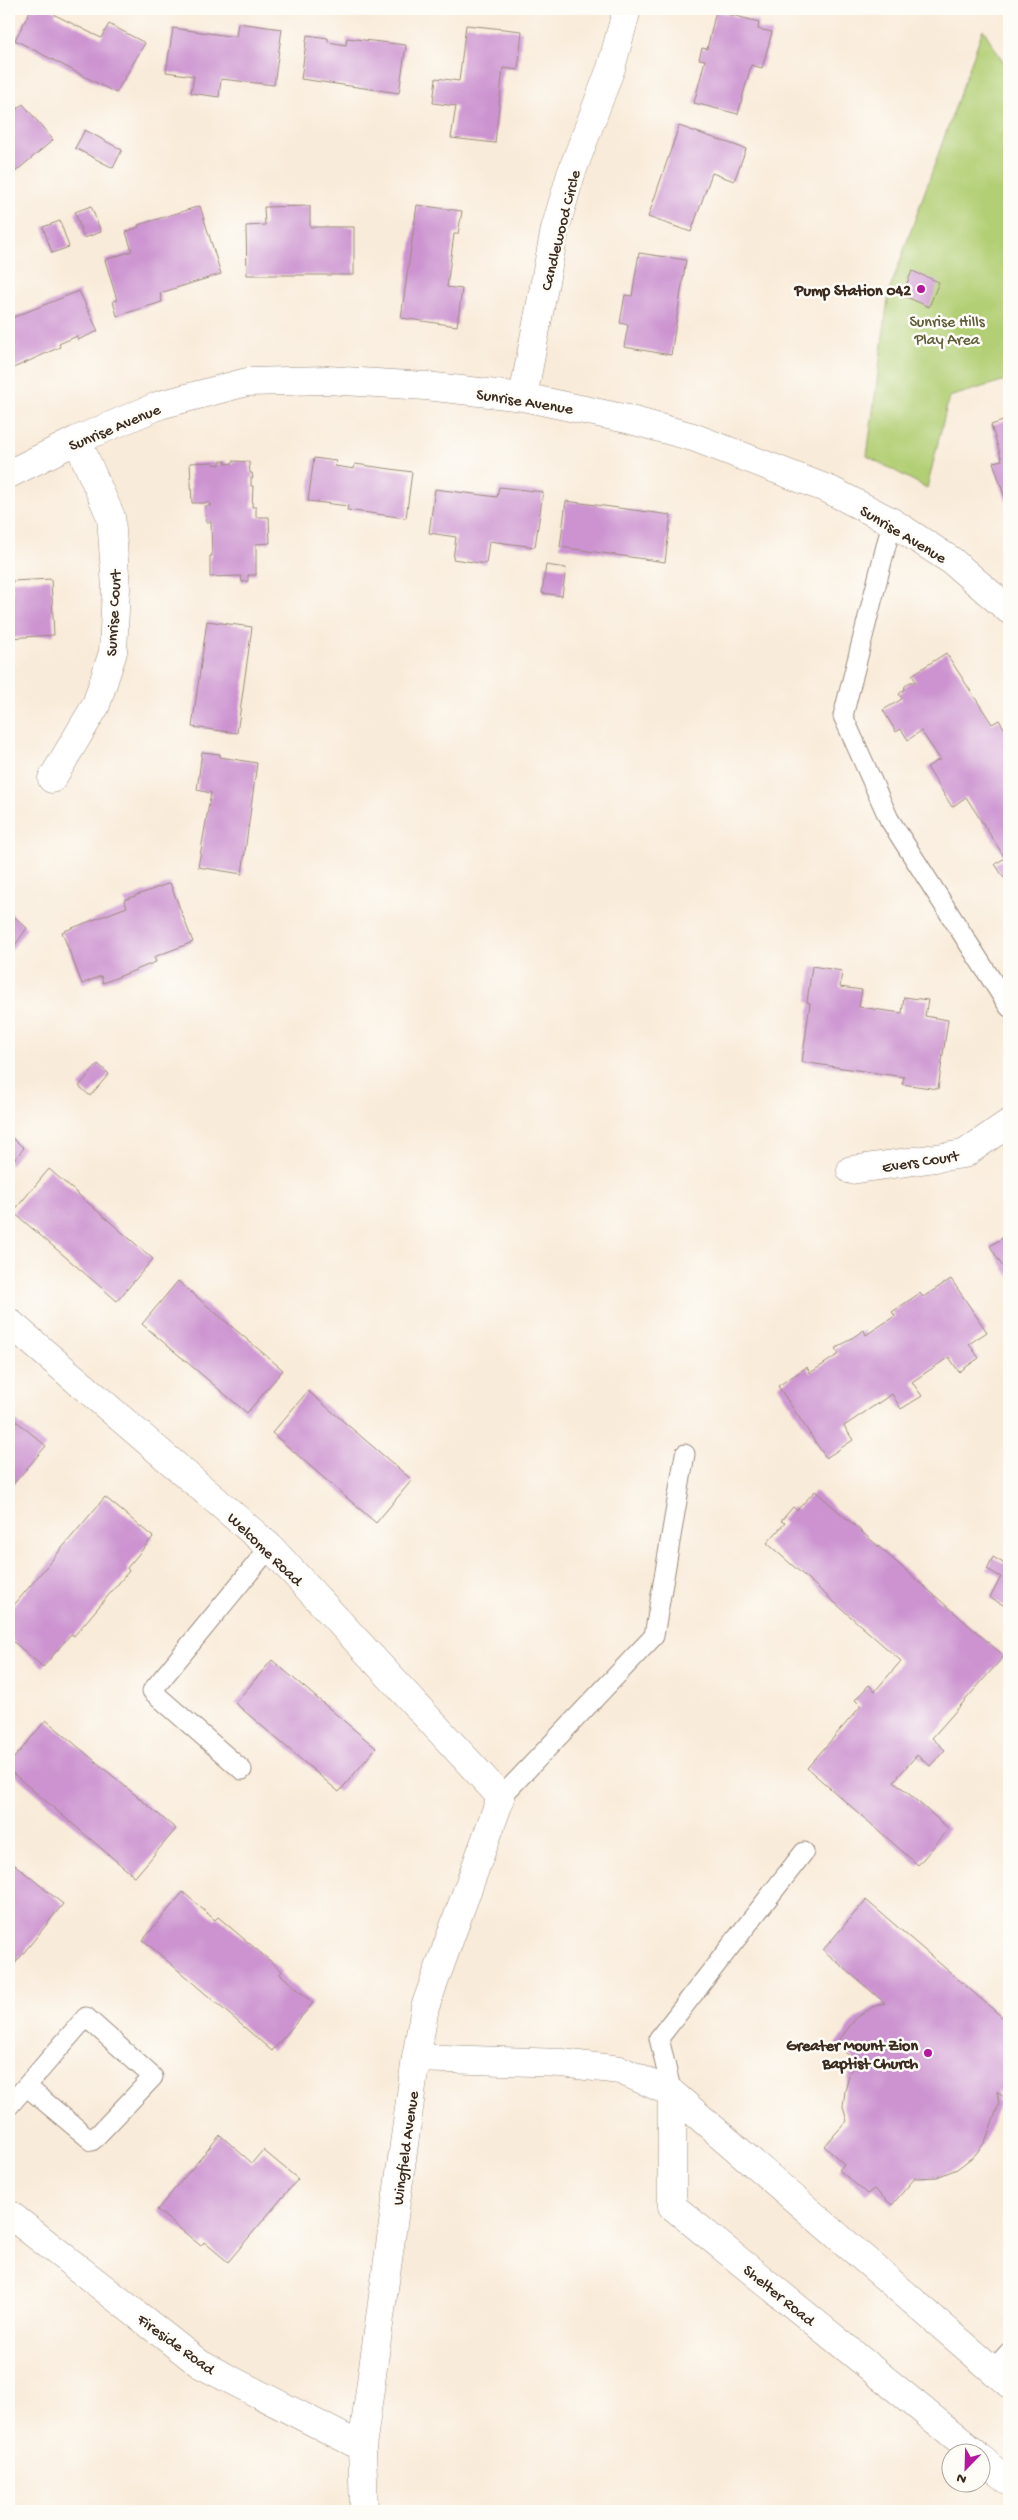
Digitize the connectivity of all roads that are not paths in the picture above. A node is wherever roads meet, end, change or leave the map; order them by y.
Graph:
1 (627, 9) edge
2 (523, 397) junction
3 (77, 440) junction
4 (9, 474) edge
5 (892, 522) junction
6 (1009, 610) edge
7 (52, 779) dead end
8 (1009, 1007) edge
9 (1009, 1123) edge
10 (851, 1170) dead end
11 (9, 1322) edge
12 (685, 1454) dead end
13 (270, 1547) junction
14 (242, 1770) dead end
15 (500, 1797) junction
16 (804, 1852) dead end
17 (416, 2058) junction
18 (26, 2086) junction
19 (672, 2094) junction
20 (9, 2106) edge
21 (9, 2214) edge
22 (1004, 2369) edge
23 (962, 2442) edge
24 (362, 2447) junction
25 (990, 2466) edge
26 (1009, 2481) edge
27 (364, 2511) edge

1 - 2 street, Candlewood Circle
2 - 3 street, Sunrise Avenue
2 - 5 street, Sunrise Avenue
3 - 4 street, Sunrise Avenue
3 - 7 street, Sunrise Court
5 - 6 street, Sunrise Avenue
5 - 8 lane
9 - 10 street, Evers Court
11 - 13 street, Welcome Road
12 - 15 lane
13 - 14 lane
13 - 15 street, Welcome Road
15 - 17 street, Wingfield Avenue
16 - 19 lane
17 - 19 street
17 - 24 street, Wingfield Avenue
18 - 18 lane
18 - 20 lane
19 - 22 street
19 - 23 street, Shelter Road
21 - 24 street, Fireside Road
24 - 27 street, Wingfield Avenue
25 - 26 street

